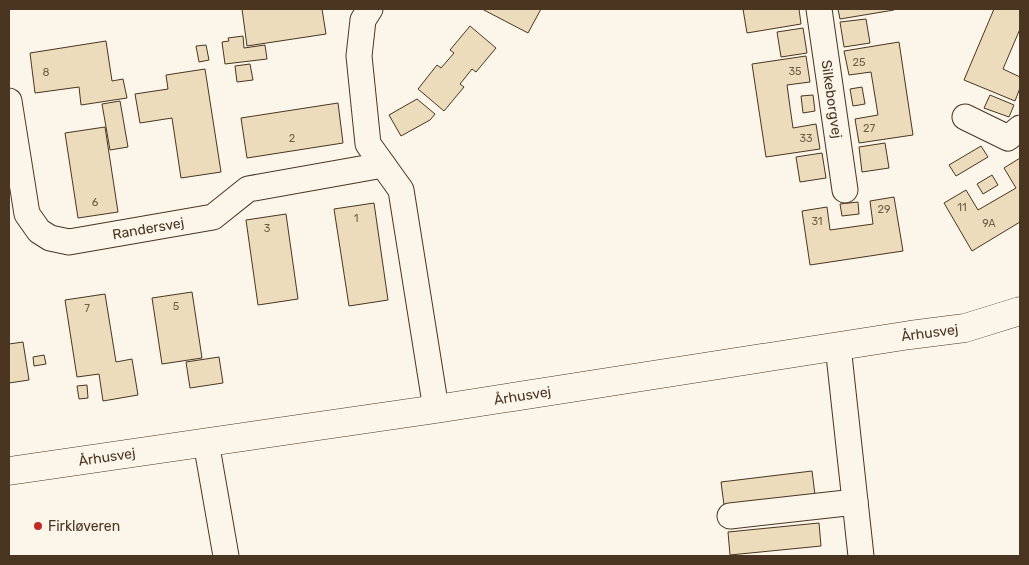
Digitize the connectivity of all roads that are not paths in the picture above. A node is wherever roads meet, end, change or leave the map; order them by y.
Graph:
1 (370, 9) edge
2 (819, 9) edge
3 (9, 101) edge
4 (965, 117) dead end
5 (1020, 128) edge
6 (383, 165) junction
7 (845, 190) dead end
8 (1020, 311) edge
9 (838, 346) junction
10 (436, 409) junction
11 (206, 442) junction
12 (9, 471) edge
13 (855, 502) junction
14 (730, 516) dead end
15 (226, 556) edge
16 (861, 556) edge

1 - 6 street
2 - 7 street, Silkeborgvej
3 - 6 street, Randersvej
4 - 5 street
6 - 10 street
8 - 9 street, Århusvej
9 - 10 street, Århusvej
9 - 13 street
10 - 11 street, Århusvej
11 - 12 street, Århusvej
11 - 15 street
13 - 14 street
13 - 16 street

